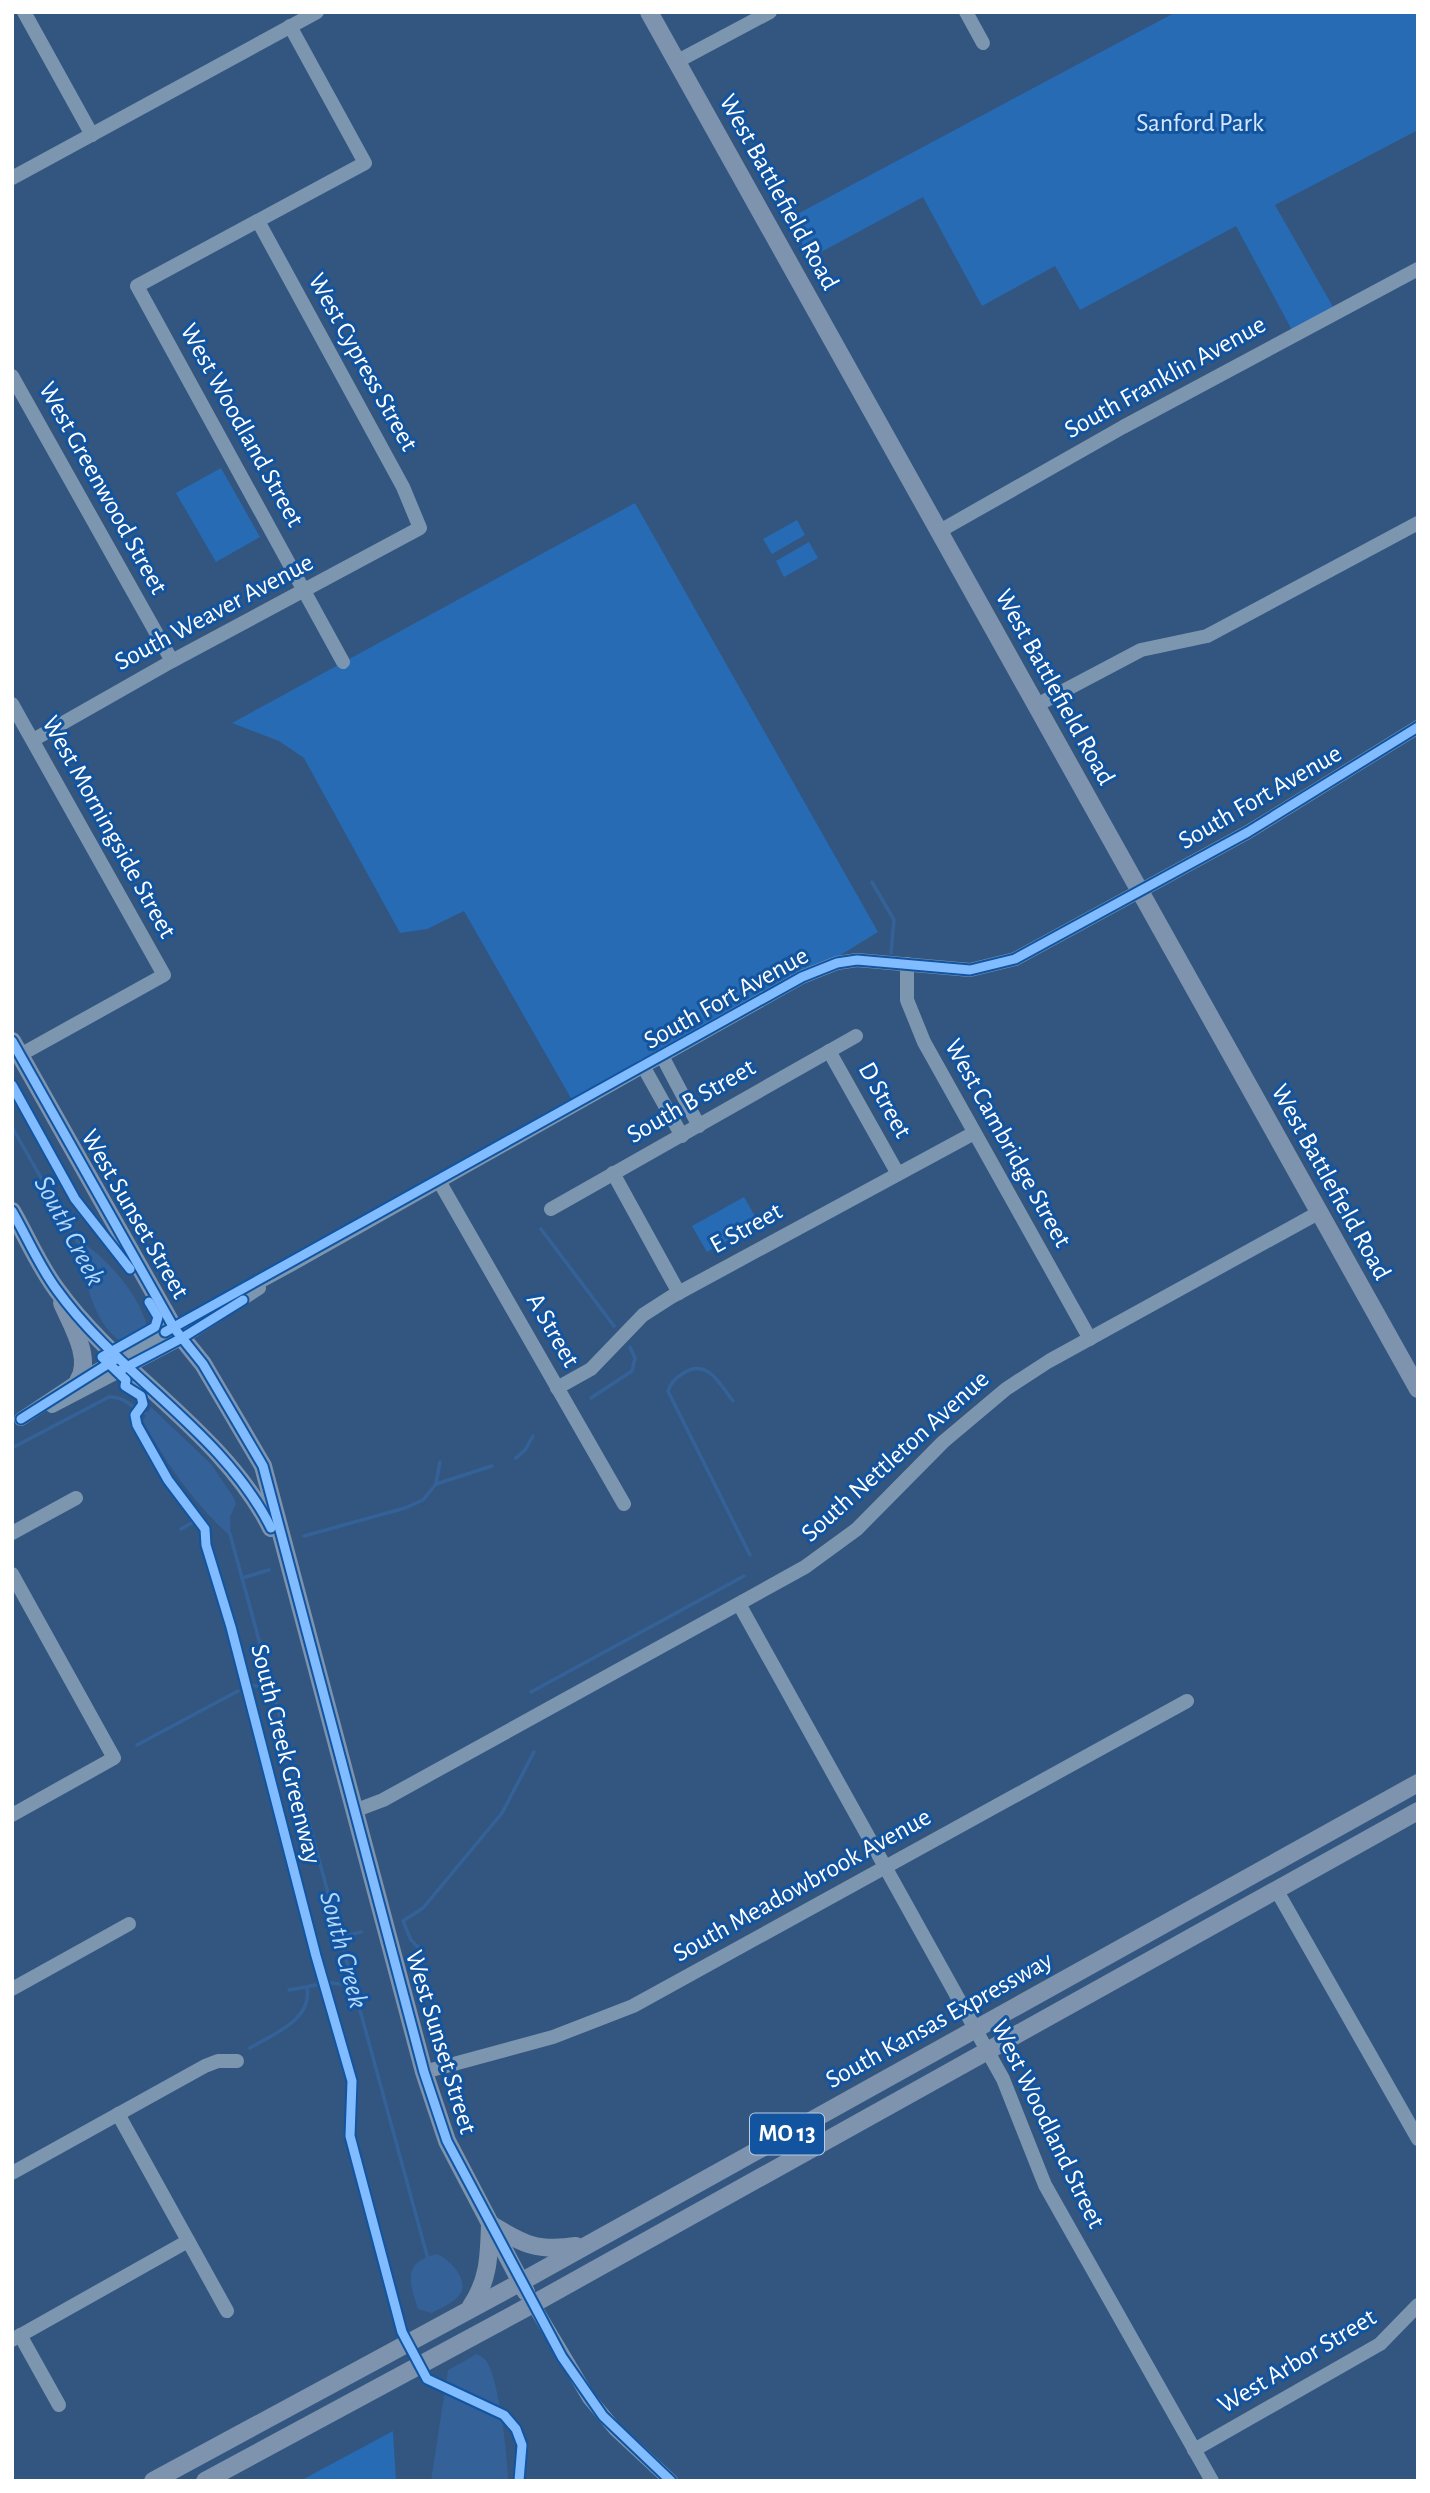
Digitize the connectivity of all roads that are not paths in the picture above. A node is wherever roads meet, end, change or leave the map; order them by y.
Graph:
1 (24, 12) edge
2 (317, 12) edge
3 (649, 12) edge
4 (770, 12) edge
5 (966, 12) edge
6 (290, 26) junction
7 (983, 43) dead end
8 (676, 62) junction
9 (92, 135) junction
10 (12, 178) edge
11 (258, 221) junction
12 (1418, 269) edge
13 (12, 376) edge
14 (1418, 523) edge
15 (420, 528) joint
16 (939, 531) junction
17 (304, 591) junction
18 (172, 661) junction
19 (343, 662) dead end
20 (12, 704) edge
21 (1035, 706) junction
22 (1418, 727) edge
23 (33, 740) junction
24 (1140, 890) junction
25 (907, 964) junction
26 (856, 1036) dead end
27 (16, 1048) edge
28 (829, 1051) junction
29 (662, 1056) junction
30 (643, 1066) junction
31 (699, 1126) junction
32 (974, 1133) junction
33 (682, 1136) junction
34 (613, 1173) junction
35 (898, 1174) junction
36 (439, 1181) junction
37 (551, 1209) dead end
38 (12, 1211) edge
39 (1318, 1213) junction
40 (56, 1290) junction
41 (678, 1293) junction
42 (178, 1333) junction
43 (1090, 1339) junction
44 (124, 1362) junction
45 (78, 1381) junction
46 (557, 1388) junction
47 (1417, 1390) edge
48 (17, 1421) edge
49 (76, 1499) dead end
50 (624, 1504) dead end
51 (12, 1533) edge
52 (286, 1559) junction
53 (12, 1574) edge
54 (740, 1604) junction
55 (1187, 1701) dead end
56 (1418, 1783) edge
57 (354, 1811) junction
58 (12, 1815) edge
59 (1412, 1816) edge
60 (885, 1867) junction
61 (1277, 1891) junction
62 (129, 1924) dead end
63 (12, 1989) edge
64 (976, 2030) junction
65 (988, 2052) junction
66 (237, 2061) dead end
67 (424, 2072) junction
68 (118, 2115) junction
69 (1418, 2139) edge
70 (12, 2173) edge
71 (490, 2224) junction
72 (188, 2241) junction
73 (588, 2245) junction
74 (521, 2282) junction
75 (533, 2304) junction
76 (1418, 2305) edge
77 (227, 2311) dead end
78 (467, 2311) junction
79 (16, 2337) edge
80 (59, 2405) dead end
81 (1194, 2450) junction
82 (153, 2481) edge
83 (205, 2481) edge
84 (671, 2481) edge
85 (1212, 2481) edge

1 - 9 street
2 - 6 street
3 - 8 main road, West Battlefield Road
4 - 8 street
5 - 7 street
6 - 9 street
6 - 11 street
8 - 16 main road, West Battlefield Road
9 - 10 street
11 - 15 street, West Cypress Street
11 - 17 street, West Woodland Street
12 - 16 street, South Franklin Avenue
13 - 18 street, West Greenwood Street
14 - 21 street
15 - 17 street, South Weaver Avenue
16 - 21 main road, West Battlefield Road
17 - 18 street, South Weaver Avenue
17 - 19 street, West Woodland Street
18 - 23 street, South Weaver Avenue
20 - 23 street, West Morningside Street
21 - 24 main road, West Battlefield Road
22 - 24 street, South Fort Avenue
23 - 27 street, West Morningside Street
24 - 25 street, South Fort Avenue
24 - 39 main road, West Battlefield Road
25 - 29 street, South Fort Avenue
25 - 32 street, West Cambridge Street
26 - 28 street, South B Street
27 - 42 main road, West Sunset Street
28 - 31 street, South B Street
28 - 35 street, D Street
29 - 30 street, South Fort Avenue
29 - 31 street
30 - 33 street
30 - 36 street, South Fort Avenue
31 - 33 street, South B Street
32 - 35 street, E Street
32 - 43 street, West Cambridge Street
33 - 34 street, South B Street
34 - 37 street, South B Street
34 - 41 street
35 - 41 street, E Street
36 - 42 street, South Fort Avenue
36 - 46 street, A Street
38 - 40 main road, West Sunset Street
39 - 43 street, South Nettleton Avenue
39 - 47 main road, West Battlefield Road
40 - 44 main road, West Sunset Street
40 - 45 main road
41 - 46 street, E Street
42 - 44 street, South Fort Avenue
42 - 52 main road, West Sunset Street
43 - 54 street, South Nettleton Avenue
44 - 45 street, South Fort Avenue
44 - 48 street, South Fort Avenue
44 - 52 main road, West Sunset Street
45 - 48 street, South Fort Avenue
46 - 50 street, A Street
49 - 51 street
52 - 57 main road, West Sunset Street
53 - 58 street
54 - 57 street, South Nettleton Avenue
54 - 60 street, West Woodland Street
55 - 60 street, South Meadowbrook Avenue
56 - 64 main road, South Kansas Expressway / MO 13
57 - 67 main road, West Sunset Street
59 - 61 main road, South Kansas Expressway / MO 13
60 - 64 street, West Woodland Street
60 - 67 street, South Meadowbrook Avenue
61 - 65 main road, South Kansas Expressway / MO 13
61 - 69 street
62 - 63 street
64 - 65 street, West Woodland Street
64 - 73 main road, South Kansas Expressway / MO 13
65 - 75 main road, South Kansas Expressway / MO 13
65 - 81 street, West Woodland Street
66 - 68 street
67 - 71 main road, West Sunset Street
68 - 70 street
68 - 72 street
71 - 73 main road
71 - 74 main road, West Sunset Street
71 - 78 main road
72 - 77 street
72 - 79 street
73 - 74 main road, South Kansas Expressway / MO 13
74 - 75 main road, West Sunset Street
74 - 78 main road, South Kansas Expressway / MO 13
75 - 83 main road, South Kansas Expressway / MO 13
75 - 84 street, West Sunset Street
76 - 81 street, West Arbor Street
78 - 82 main road, South Kansas Expressway / MO 13
79 - 80 street
81 - 85 street, West Woodland Street

